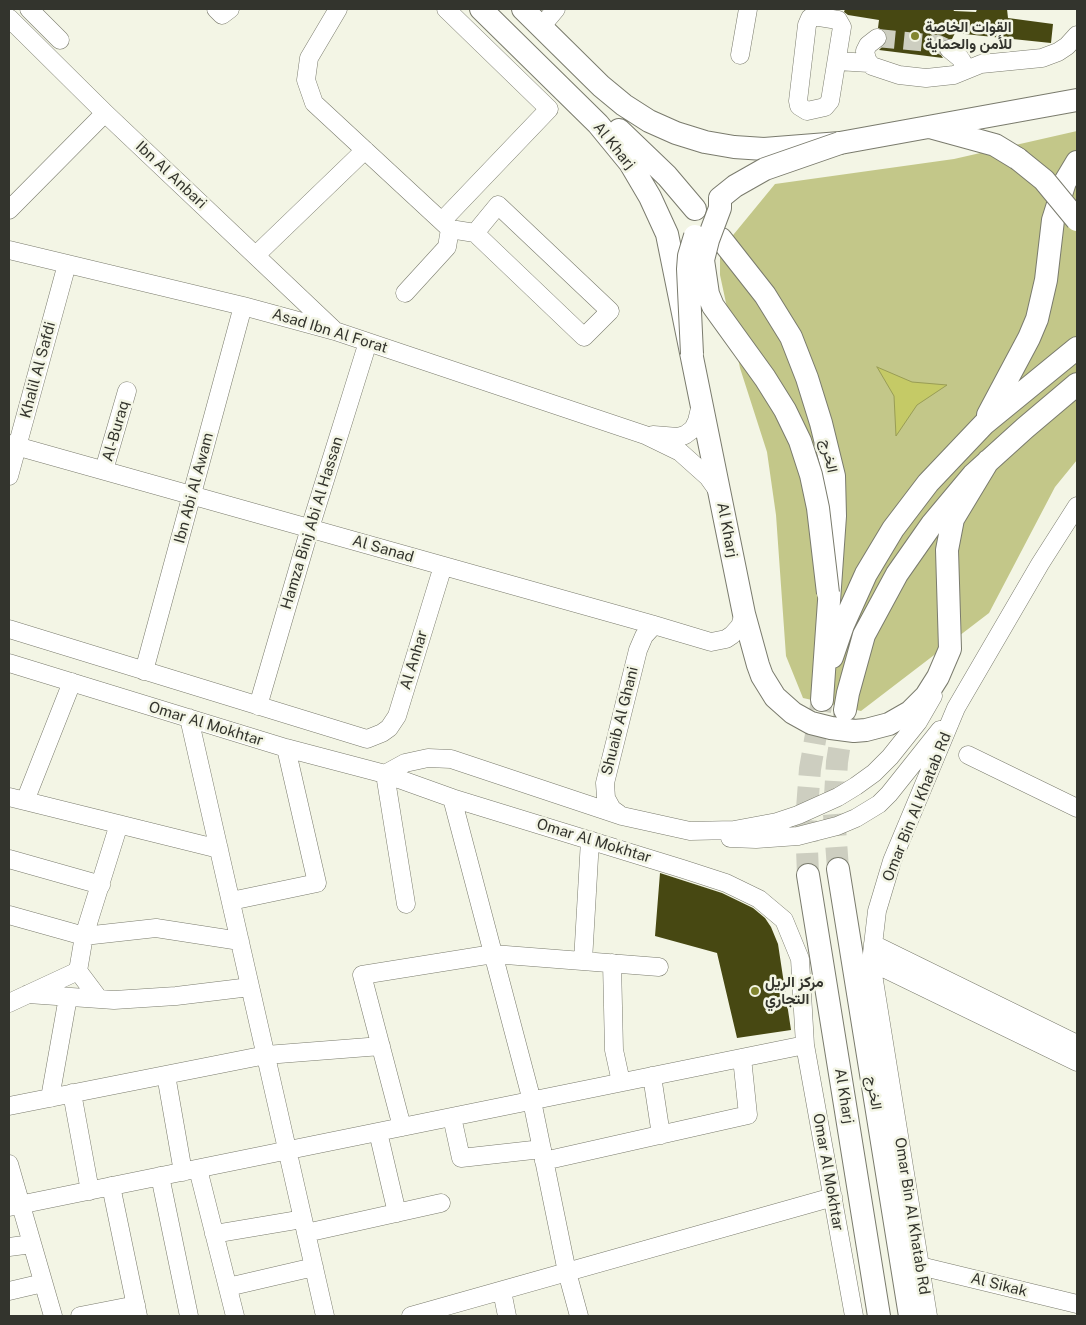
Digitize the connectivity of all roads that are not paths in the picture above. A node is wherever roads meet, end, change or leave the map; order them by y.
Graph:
1 (29, 9) edge
2 (216, 9) edge
3 (230, 9) edge
4 (338, 9) edge
5 (446, 9) edge
6 (481, 9) edge
7 (495, 9) edge
8 (523, 9) edge
9 (556, 9) edge
10 (748, 9) edge
11 (9, 18) edge
12 (541, 27) junction
13 (1077, 35) edge
14 (877, 38) dead end
15 (60, 40) dead end
16 (949, 49) tunnel mouth
17 (740, 55) dead end
18 (837, 57) junction
19 (867, 60) junction
20 (967, 69) junction
21 (1077, 100) edge
22 (105, 112) junction
23 (928, 126) junction
24 (840, 143) junction
25 (365, 150) junction
26 (1077, 162) edge
27 (720, 198) junction
28 (695, 209) dead end
29 (9, 210) edge
30 (1077, 220) edge
31 (446, 225) junction
32 (475, 233) junction
33 (721, 239) dead end
34 (9, 250) edge
35 (256, 255) junction
36 (67, 264) junction
37 (405, 293) dead end
38 (243, 306) junction
39 (335, 331) junction
40 (368, 342) junction
41 (1077, 348) edge
42 (692, 354) junction
43 (1077, 384) edge
44 (127, 392) dead end
45 (701, 402) junction
46 (984, 424) junction
47 (645, 434) junction
48 (13, 445) edge
49 (988, 461) junction
50 (104, 470) junction
51 (9, 476) edge
52 (720, 494) junction
53 (192, 495) junction
54 (1076, 513) edge
55 (310, 528) junction
56 (443, 566) junction
57 (828, 593) junction
58 (744, 614) junction
59 (654, 625) junction
60 (9, 629) edge
61 (950, 649) junction
62 (9, 663) edge
63 (144, 671) junction
64 (72, 682) junction
65 (258, 706) junction
66 (956, 708) junction
67 (845, 710) tunnel mouth
68 (189, 718) junction
69 (286, 748) junction
70 (968, 755) dead end
71 (385, 774) junction
72 (452, 798) junction
73 (17, 799) edge
74 (1077, 808) edge
75 (622, 816) junction
76 (119, 824) junction
77 (690, 832) junction
78 (590, 840) junction
79 (219, 849) junction
80 (9, 859) edge
81 (838, 869) tunnel mouth
82 (808, 875) tunnel mouth
83 (101, 885) junction
84 (231, 901) junction
85 (406, 904) dead end
86 (9, 915) edge
87 (84, 936) junction
88 (240, 941) junction
89 (873, 944) junction
90 (493, 954) junction
91 (583, 961) junction
92 (871, 962) junction
93 (612, 963) junction
94 (659, 967) dead end
95 (78, 971) junction
96 (250, 987) junction
97 (28, 994) junction
98 (68, 997) junction
99 (99, 999) junction
100 (9, 1003) edge
101 (1077, 1044) edge
102 (805, 1045) junction
103 (381, 1046) junction
104 (266, 1055) junction
105 (742, 1058) junction
106 (1077, 1062) edge
107 (166, 1075) junction
108 (652, 1076) junction
109 (621, 1082) junction
110 (72, 1093) junction
111 (50, 1098) junction
112 (532, 1101) junction
113 (9, 1106) edge
114 (452, 1117) junction
115 (402, 1127) junction
116 (378, 1132) junction
117 (661, 1135) junction
118 (288, 1150) junction
119 (543, 1155) junction
120 (9, 1164) edge
121 (190, 1170) junction
122 (160, 1176) junction
123 (111, 1186) junction
124 (90, 1190) junction
125 (832, 1197) junction
126 (441, 1203) dead end
127 (15, 1206) edge
128 (397, 1213) junction
129 (305, 1226) junction
130 (214, 1234) junction
131 (32, 1244) junction
132 (9, 1247) edge
133 (920, 1266) junction
134 (314, 1267) junction
135 (567, 1272) junction
136 (43, 1283) junction
137 (228, 1287) junction
138 (502, 1290) junction
139 (9, 1291) edge
140 (1077, 1304) edge
141 (137, 1311) edge
142 (53, 1316) edge
143 (80, 1316) edge
144 (189, 1316) edge
145 (235, 1316) edge
146 (325, 1316) edge
147 (411, 1316) edge
148 (507, 1316) edge
149 (579, 1316) edge
150 (854, 1316) edge
151 (879, 1316) edge
152 (910, 1316) edge
153 (928, 1316) edge

1 - 15 street
2 - 3 street
4 - 25 street
5 - 31 street
6 - 42 main road, Al Kharj
7 - 28 main road
8 - 12 main road
9 - 12 street
10 - 17 street
11 - 22 street, Ibn Al Anbari
12 - 24 main road
13 - 20 street
14 - 19 street
16 - 20 street
18 - 18 street
18 - 19 street
19 - 20 street
21 - 23 main road
22 - 29 street
22 - 35 street, Ibn Al Anbari
23 - 24 main road
23 - 30 main road, bridge
24 - 27 main road, bridge
25 - 31 street
25 - 35 street
26 - 46 main road
27 - 42 main road, bridge
27 - 57 main road, bridge
31 - 32 street
31 - 37 street
32 - 32 street
33 - 57 main road, الخرج
34 - 36 street, Asad Ibn Al Forat
35 - 39 street, Ibn Al Anbari
36 - 38 street, Asad Ibn Al Forat
36 - 48 street, Khalil Al Safdi
38 - 39 street, Asad Ibn Al Forat
38 - 53 street, Ibn Abi Al Awam
39 - 40 street, Asad Ibn Al Forat
40 - 47 street, Asad Ibn Al Forat
40 - 55 street, Hamza Binj Abi Al Hassan
41 - 46 main road
42 - 45 main road, Al Kharj
43 - 49 main road
44 - 50 street, Al-Buraq
45 - 47 street, Asad Ibn Al Forat
45 - 52 main road, Al Kharj
46 - 57 main road, الخرج
47 - 52 street, Asad Ibn Al Forat
48 - 50 street, Al Sanad
48 - 51 street, Khalil Al Safdi
49 - 61 main road, Al Kharj
49 - 67 main road
50 - 53 street, Al Sanad
52 - 58 main road, Al Kharj
53 - 55 street, Al Sanad
53 - 63 street, Ibn Abi Al Awam
54 - 66 street, Omar Bin Al Khatab Rd
55 - 56 street, Al Sanad
55 - 65 street, Hamza Binj Abi Al Hassan
56 - 59 street, Al Sanad
56 - 65 street, Al Anhar
58 - 59 street, Al Sanad
58 - 61 main road, Al Kharj
59 - 75 street, Shuaib Al Ghani
60 - 63 street
61 - 77 street
62 - 64 street, Omar Al Mokhtar
63 - 65 street
64 - 68 street, Omar Al Mokhtar
64 - 73 street
66 - 77 street
66 - 89 street, Omar Bin Al Khatab Rd
68 - 69 street, Omar Al Mokhtar
68 - 79 street
69 - 71 street, Omar Al Mokhtar
69 - 84 street
70 - 74 street
71 - 72 street, Omar Al Mokhtar
71 - 75 street
71 - 85 street
72 - 78 street, Omar Al Mokhtar
72 - 90 street
73 - 76 street
75 - 77 street
76 - 79 street
76 - 83 street
78 - 91 street
78 - 102 street, Omar Al Mokhtar
79 - 84 street
80 - 83 street
81 - 152 main road, الخرج
82 - 151 main road, Al Kharj
83 - 87 street
84 - 88 street
86 - 87 street
87 - 88 street
87 - 95 street
88 - 96 street
89 - 92 street, Omar Bin Al Khatab Rd
89 - 101 street
90 - 91 street
90 - 103 street
90 - 112 street
91 - 93 street
92 - 106 street
92 - 133 street, Omar Bin Al Khatab Rd
93 - 94 street
93 - 109 street
95 - 97 street
95 - 99 street
96 - 99 street
96 - 104 street
97 - 98 street
97 - 100 street
98 - 99 street
98 - 111 street
102 - 105 street
102 - 125 street, Omar Al Mokhtar
103 - 104 street
103 - 115 street
104 - 107 street
104 - 118 street
105 - 108 street
105 - 117 street
107 - 110 street
107 - 121 street
108 - 109 street
108 - 117 street
109 - 112 street
110 - 111 street
110 - 124 street
111 - 113 street
112 - 114 street
112 - 119 street
114 - 115 street
114 - 119 street
115 - 116 street
116 - 118 street
116 - 128 street
117 - 119 street
118 - 121 street
118 - 129 street
119 - 135 street
120 - 127 street
121 - 122 street
121 - 130 street
122 - 123 street
122 - 144 street
123 - 124 street
123 - 141 street
124 - 127 street
125 - 135 street
125 - 150 street, Omar Al Mokhtar
126 - 128 street
127 - 131 street
128 - 129 street
129 - 130 street
129 - 134 street
130 - 137 street
131 - 132 street
131 - 136 street
133 - 140 street, Al Sikak
133 - 153 street, Omar Bin Al Khatab Rd
134 - 137 street
134 - 146 street
135 - 138 street
135 - 149 street
136 - 139 street
136 - 142 street
137 - 145 street
138 - 147 street
138 - 148 street
141 - 143 street

